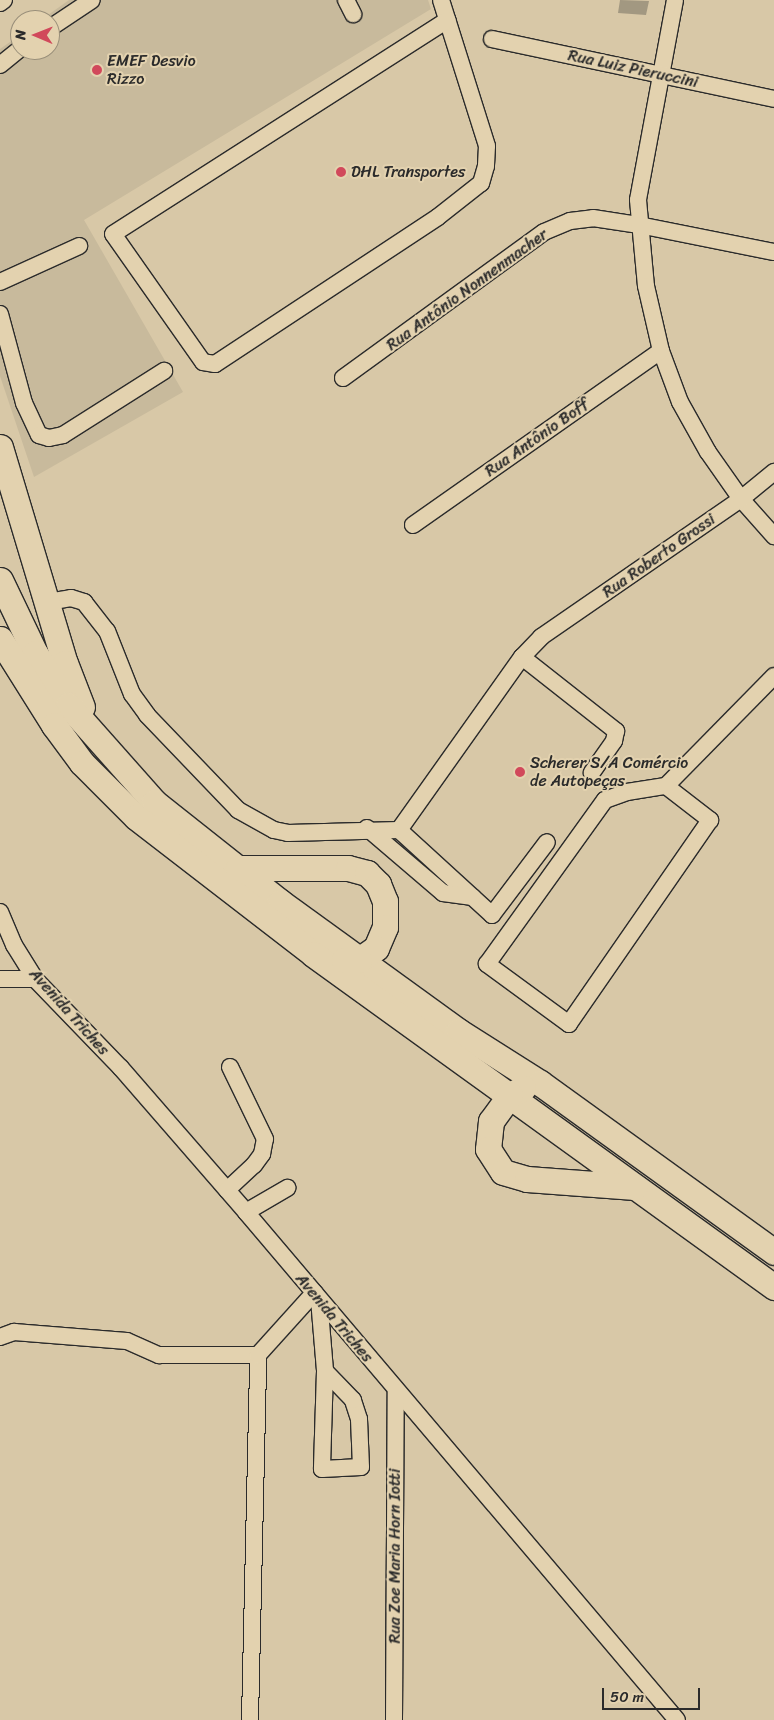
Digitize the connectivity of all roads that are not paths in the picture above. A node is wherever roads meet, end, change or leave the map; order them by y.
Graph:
1 (4, 0) edge
2 (92, 0) edge
3 (441, 0) edge
4 (675, 0) edge
5 (0, 3) edge
6 (447, 20) junction
7 (60, 21) edge
8 (492, 39) dead end
9 (10, 57) edge
10 (0, 65) edge
11 (661, 74) junction
12 (774, 99) edge
13 (640, 225) junction
14 (79, 246) dead end
15 (774, 252) edge
16 (0, 282) edge
17 (0, 314) edge
18 (661, 351) junction
19 (164, 371) dead end
20 (343, 378) dead end
21 (0, 447) edge
22 (774, 472) edge
23 (741, 499) junction
24 (413, 525) dead end
25 (774, 536) edge
26 (0, 580) edge
27 (48, 602) junction
28 (0, 639) edge
29 (522, 657) junction
30 (774, 676) edge
31 (92, 733) junction
32 (592, 773) dead end
33 (666, 786) junction
34 (367, 828) junction
35 (399, 830) junction
36 (547, 842) dead end
37 (238, 868) junction
38 (473, 897) junction
39 (0, 914) edge
40 (313, 954) junction
41 (359, 960) junction
42 (0, 979) edge
43 (35, 979) junction
44 (230, 1067) dead end
45 (540, 1083) junction
46 (510, 1095) junction
47 (635, 1187) junction
48 (287, 1188) dead end
49 (226, 1190) junction
50 (246, 1212) junction
51 (774, 1252) edge
52 (774, 1287) edge
53 (316, 1296) junction
54 (0, 1337) edge
55 (258, 1355) junction
56 (325, 1371) junction
57 (396, 1392) junction
58 (250, 1720) edge
59 (394, 1720) edge
60 (676, 1720) edge

1 - 5 street
2 - 7 street
3 - 6 street
4 - 11 street
6 - 6 street
8 - 11 street, Rua Luiz Pieruccini
9 - 10 street
11 - 12 street, Rua Luiz Pieruccini
11 - 13 street
13 - 15 street, Rua Antônio Nonnenmacher
13 - 18 street
13 - 20 street, Rua Antônio Nonnenmacher
14 - 16 street
17 - 19 street
18 - 23 street
18 - 24 street, Rua Antônio Boff
21 - 27 highway
22 - 23 street, Rua Roberto Grossi
23 - 25 street
23 - 29 street, Rua Roberto Grossi
26 - 31 highway
27 - 31 highway
27 - 34 street
28 - 40 highway
29 - 32 street
29 - 35 street, Rua Roberto Grossi
30 - 33 street
31 - 37 highway
33 - 33 street
34 - 35 street
34 - 38 street
35 - 38 street
36 - 38 street
37 - 41 highway
37 - 41 highway
39 - 43 street, Avenida Triches
40 - 41 highway
40 - 46 highway
41 - 45 highway
42 - 43 street
43 - 49 street, Avenida Triches
44 - 49 street
45 - 46 highway
45 - 51 highway
46 - 47 highway
46 - 47 highway
47 - 52 highway
48 - 50 street
49 - 50 street, Avenida Triches
50 - 53 street, Avenida Triches
53 - 55 street
53 - 56 street
53 - 57 street, Avenida Triches
54 - 55 street
55 - 58 street
56 - 56 street
57 - 59 street, Rua Zoe Maria Horn Iotti
57 - 60 street, Avenida Triches

